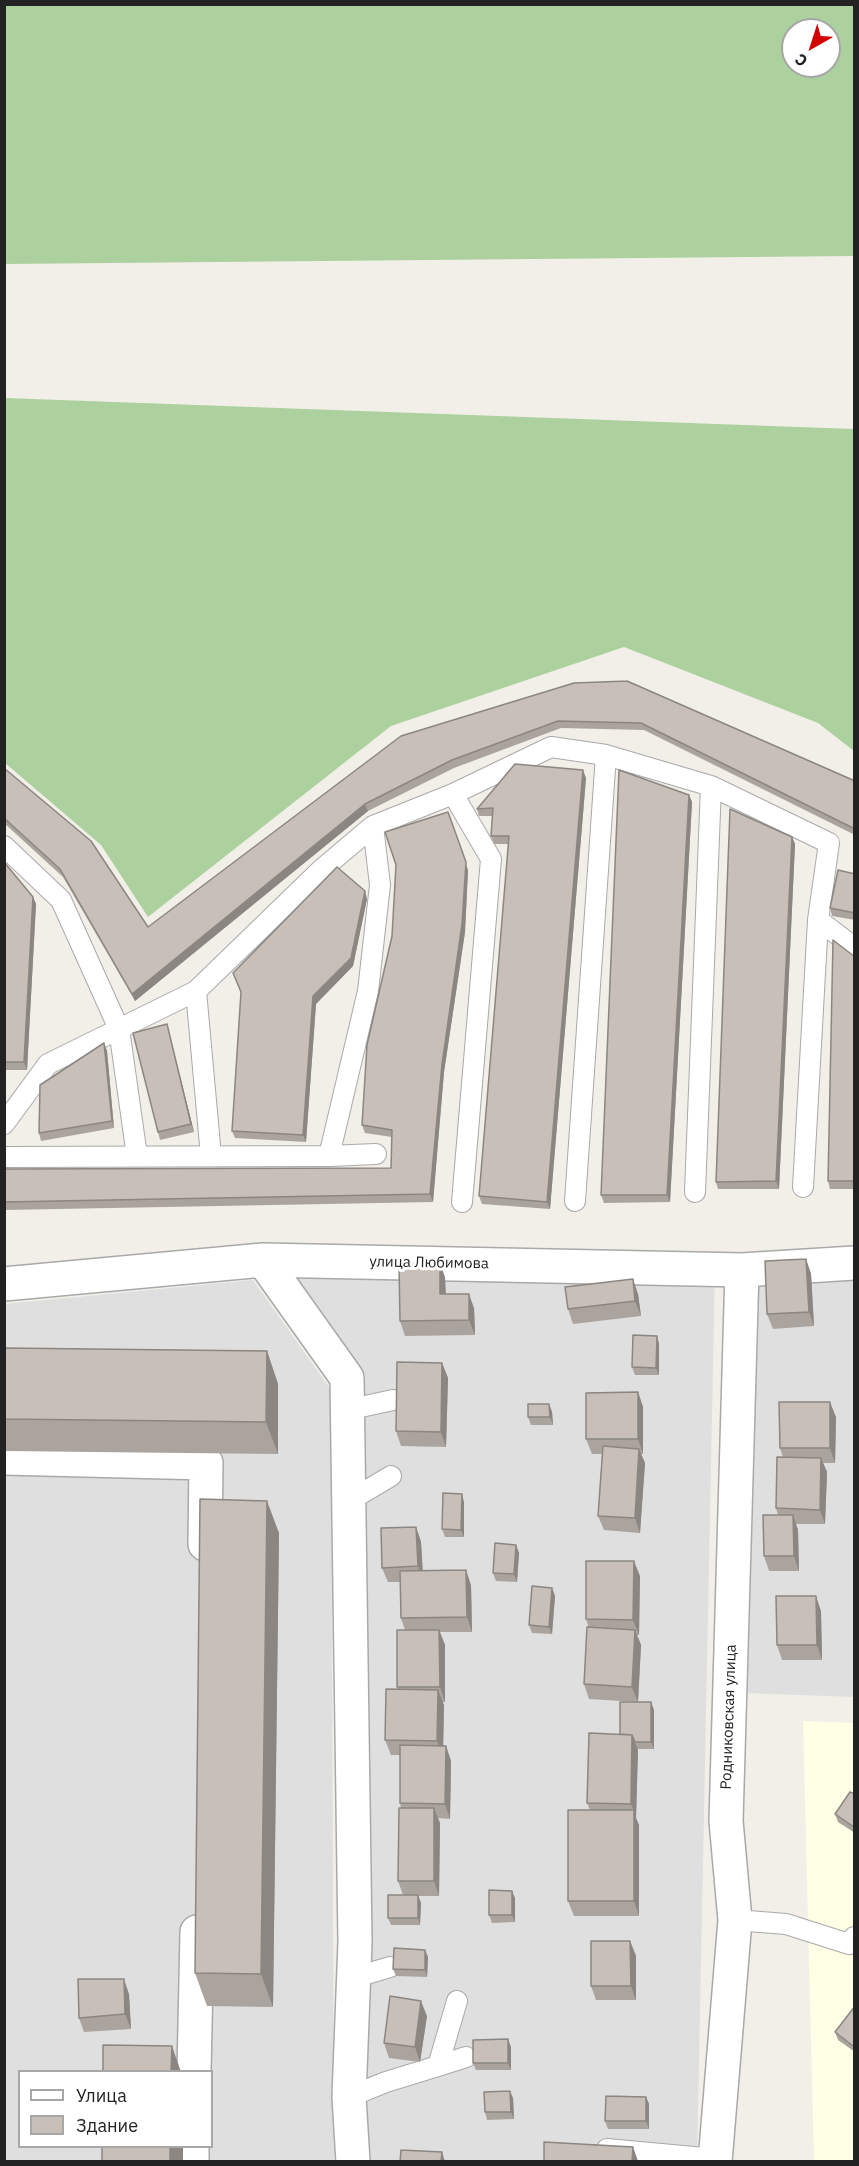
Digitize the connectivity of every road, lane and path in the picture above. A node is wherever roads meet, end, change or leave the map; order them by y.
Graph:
1 (606, 755) junction
2 (711, 786) junction
3 (453, 794) junction
4 (373, 826) junction
5 (4, 846) edge
6 (819, 920) junction
7 (855, 947) edge
8 (196, 991) junction
9 (119, 1029) junction
10 (4, 1124) edge
11 (376, 1154) dead end
12 (137, 1156) junction
13 (211, 1156) junction
14 (330, 1156) junction
15 (4, 1157) edge
16 (803, 1187) dead end
17 (695, 1192) dead end
18 (574, 1201) dead end
19 (462, 1202) dead end
20 (263, 1260) junction
21 (855, 1263) edge
22 (742, 1270) junction
23 (4, 1284) edge
24 (393, 1400) dead end
25 (347, 1410) junction
26 (4, 1458) edge
27 (391, 1476) dead end
28 (349, 1502) junction
29 (204, 1570) edge
30 (197, 1905) edge
31 (735, 1920) junction
32 (853, 1943) edge
33 (390, 1967) dead end
34 (353, 1978) junction
35 (457, 2001) dead end
36 (466, 2057) dead end
37 (438, 2066) junction
38 (194, 2070) edge
39 (349, 2097) junction
40 (606, 2148) edge
41 (715, 2160) edge
42 (353, 2162) edge

1 - 2 lane
1 - 3 lane
1 - 18 lane
2 - 6 lane
2 - 17 lane
3 - 4 lane
3 - 19 lane
4 - 8 lane
4 - 14 lane
5 - 9 lane
6 - 7 lane
6 - 16 lane
8 - 9 lane
8 - 13 lane
9 - 10 lane
9 - 12 lane
11 - 14 lane
12 - 13 lane
12 - 15 lane
13 - 14 lane
20 - 22 street, улица Любимова
20 - 23 street, улица Любимова
20 - 25 street
21 - 22 street, улица Любимова
22 - 31 street, Родниковская улица
24 - 25 lane
25 - 28 street
26 - 29 street
27 - 28 lane
28 - 34 street
30 - 38 street
31 - 32 lane
31 - 41 street, Родниковская улица
33 - 34 lane
34 - 39 street
35 - 37 lane
36 - 37 lane
37 - 39 lane
39 - 42 street
40 - 41 lane

